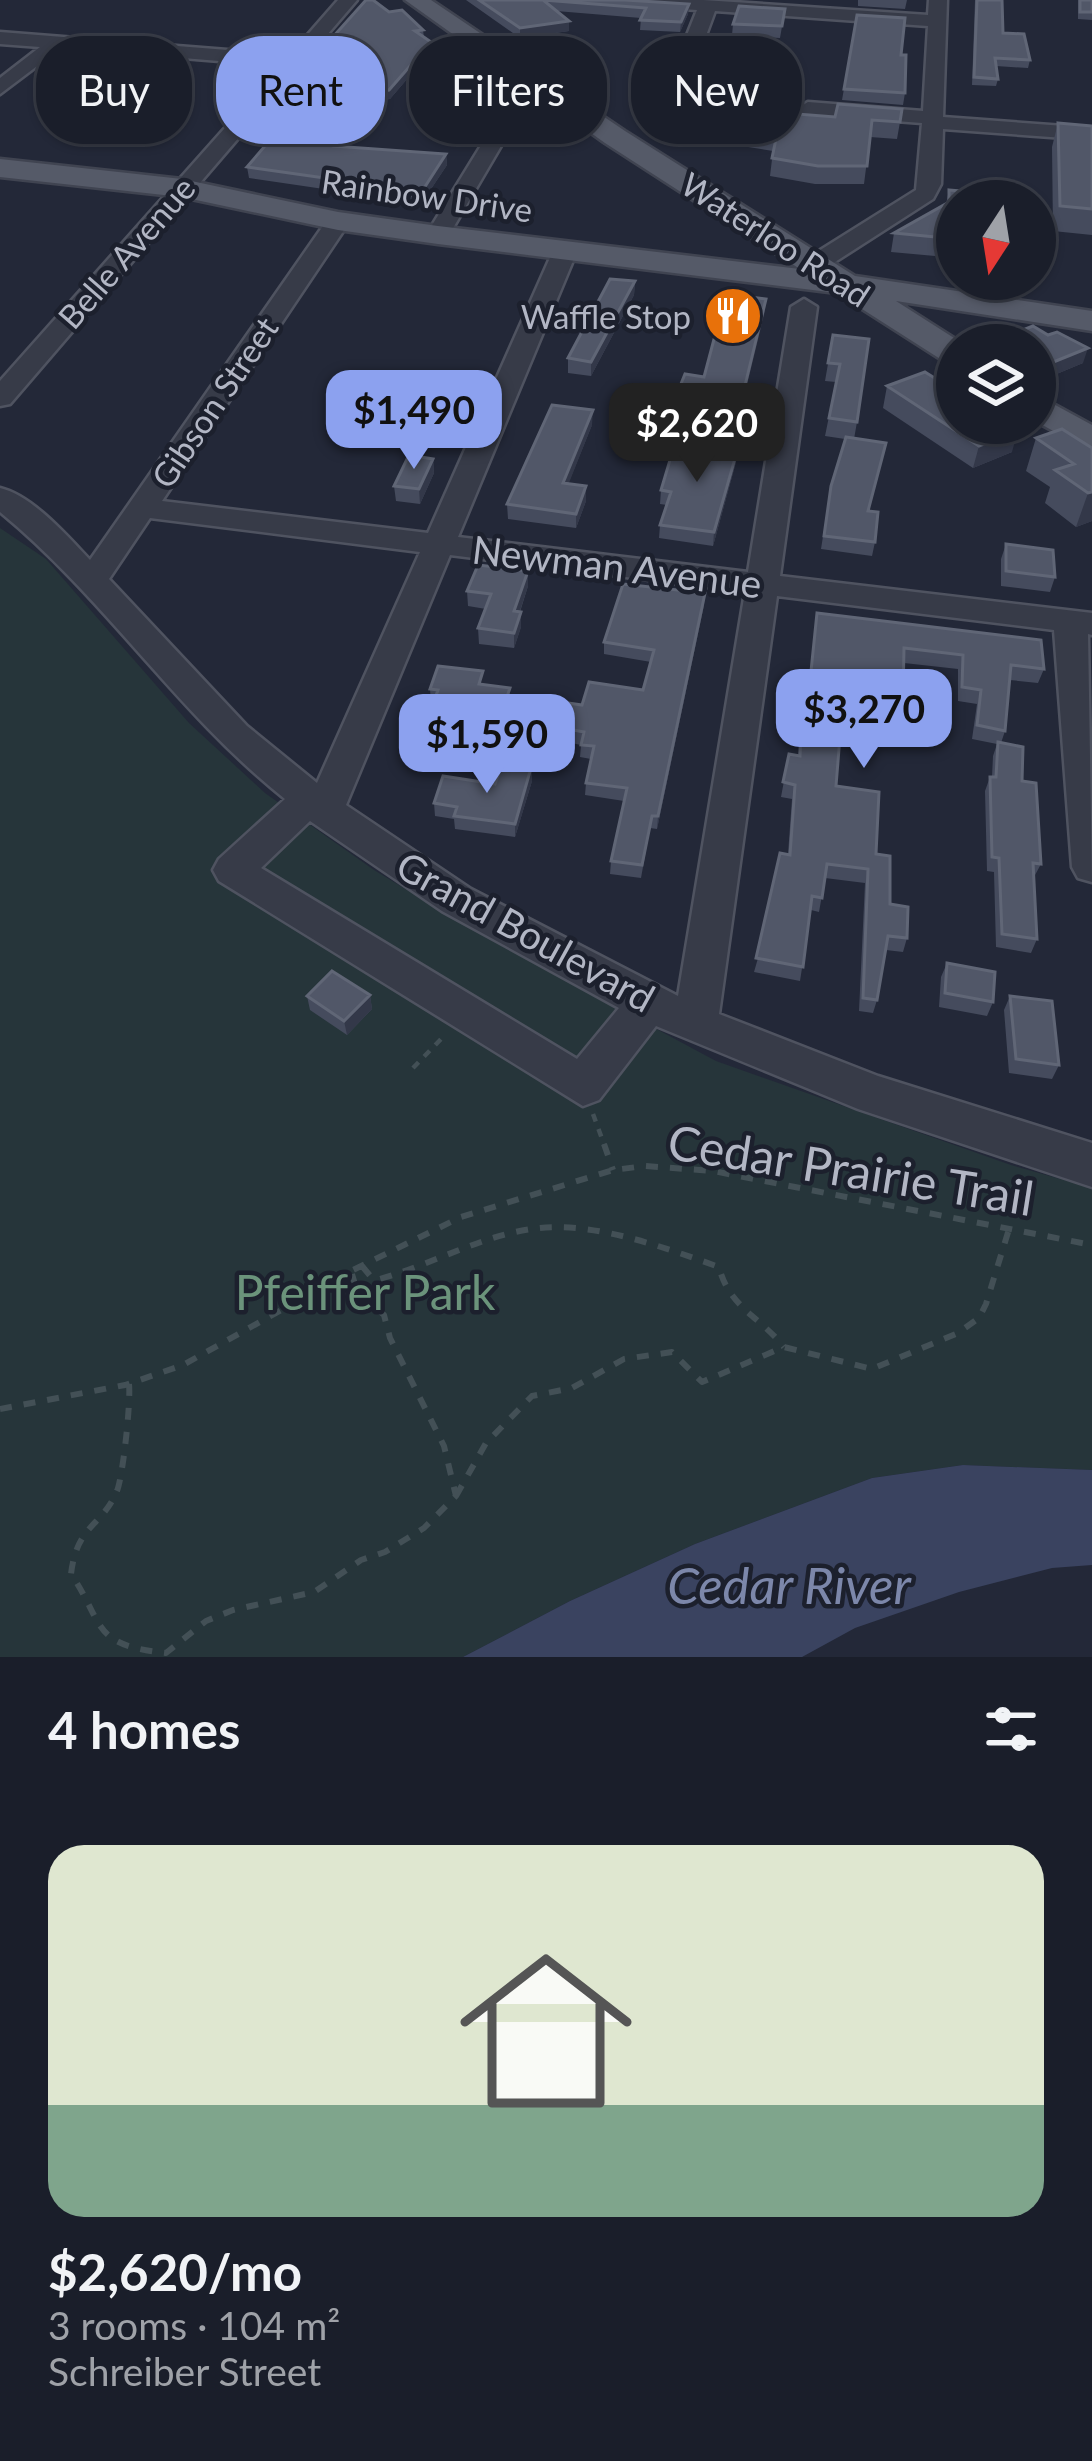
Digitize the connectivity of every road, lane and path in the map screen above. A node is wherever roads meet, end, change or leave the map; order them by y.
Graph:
1 (348, 0) edge
2 (624, 0) edge
3 (423, 1) edge
4 (708, 6) junction
5 (938, 11) edge
6 (317, 36) edge
7 (472, 36) edge
8 (697, 36) edge
9 (0, 38) edge
10 (36, 41) edge
11 (36, 59) edge
12 (0, 88) edge
13 (805, 119) edge
14 (932, 120) junction
15 (607, 130) edge
16 (1092, 134) edge
17 (221, 144) edge
18 (492, 144) edge
19 (0, 168) edge
20 (182, 188) junction
21 (338, 221) junction
22 (438, 236) junction
23 (565, 250) junction
24 (815, 264) junction
25 (845, 284) junction
26 (805, 308) dead end
27 (1092, 321) edge
28 (936, 342) edge
29 (0, 398) edge
30 (1056, 418) edge
31 (1092, 441) edge
32 (0, 497) edge
33 (142, 508) junction
34 (439, 544) junction
35 (91, 582) junction
36 (762, 584) junction
37 (1081, 622) edge
38 (317, 806) junction
39 (1092, 867) edge
40 (649, 1002) junction
41 (466, 1014) junction
42 (696, 1023) junction
43 (413, 1068) dead end
44 (583, 1086) junction
45 (1092, 1165) edge
46 (613, 1170) junction
47 (1010, 1227) junction
48 (1092, 1245) edge
49 (362, 1266) junction
50 (351, 1271) junction
51 (784, 1347) junction
52 (129, 1384) junction
53 (0, 1409) edge
54 (456, 1496) junction
55 (148, 1654) edge

1 - 6 street, Belle Avenue
2 - 4 street
3 - 7 main road, Waterloo Road
4 - 5 street
4 - 8 street
5 - 14 street
9 - 10 street
11 - 12 street
13 - 14 street
14 - 16 street
14 - 24 street
15 - 24 main road, Waterloo Road
17 - 20 street, Belle Avenue
18 - 22 street
19 - 20 main road, Rainbow Drive
20 - 21 main road, Rainbow Drive
20 - 29 street, Belle Avenue
21 - 22 main road, Rainbow Drive
21 - 33 street, Gibson Street
22 - 23 main road, Rainbow Drive
23 - 25 main road, Rainbow Drive
23 - 34 street
24 - 25 main road, Waterloo Road
25 - 27 main road, Rainbow Drive
25 - 28 main road, Waterloo Road
26 - 36 street
30 - 31 main road
32 - 35 street, Grand Boulevard
33 - 34 street, Newman Avenue
33 - 35 street, Gibson Street
34 - 36 street, Newman Avenue
34 - 38 street
35 - 38 street, Grand Boulevard
36 - 37 street, Newman Avenue
36 - 42 street
37 - 39 street
38 - 40 street, Grand Boulevard
38 - 41 street
40 - 42 street, Grand Boulevard
40 - 44 street
41 - 43 path
41 - 44 street
42 - 45 street, Grand Boulevard
44 - 46 path
46 - 47 path, Cedar Prairie Trail
46 - 49 path, Cedar Prairie Trail
47 - 48 path, Cedar Prairie Trail
47 - 51 path
49 - 50 path, Cedar Prairie Trail
49 - 51 path
50 - 52 path, Cedar Prairie Trail
50 - 54 path
51 - 54 path
52 - 53 path, Cedar Prairie Trail
52 - 55 path
54 - 55 path

